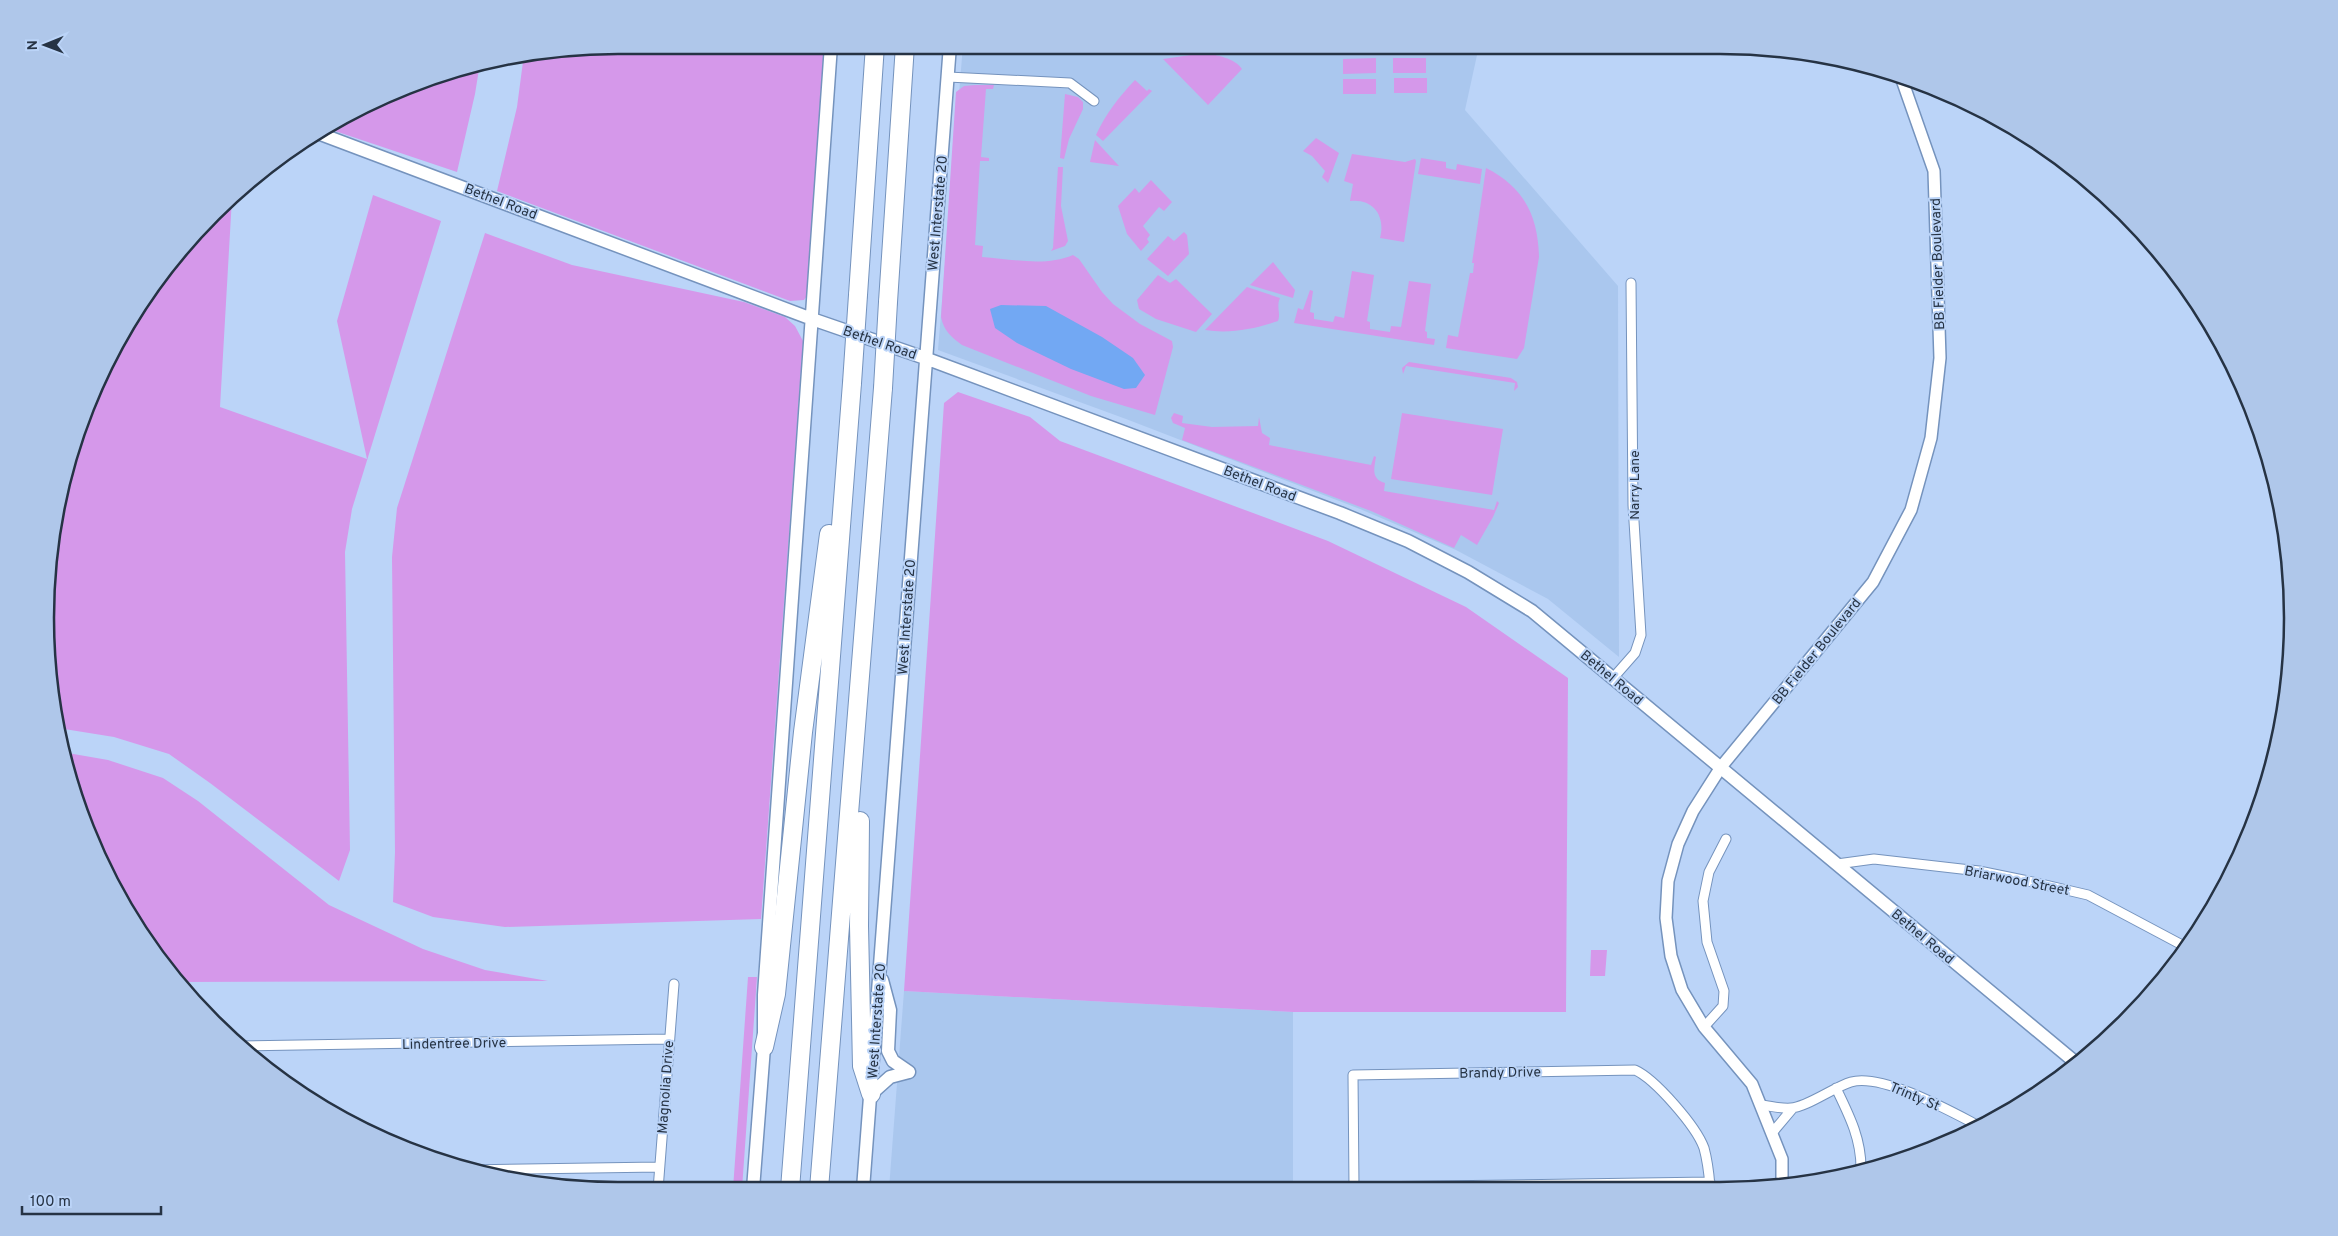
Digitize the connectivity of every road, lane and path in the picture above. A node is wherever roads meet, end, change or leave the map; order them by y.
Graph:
1 (830, 54) edge
2 (874, 54) edge
3 (904, 54) edge
4 (949, 54) edge
5 (948, 77) junction
6 (1904, 85) edge
7 (1094, 101) dead end
8 (326, 136) edge
9 (1631, 283) dead end
10 (812, 319) junction
11 (925, 358) junction
12 (843, 491) junction
13 (1613, 678) junction
14 (855, 736) junction
15 (1721, 767) junction
16 (1726, 839) dead end
17 (1837, 864) junction
18 (2180, 944) edge
19 (880, 971) junction
20 (674, 984) dead end
21 (1704, 1026) junction
22 (669, 1039) junction
23 (251, 1046) edge
24 (764, 1047) junction
25 (2072, 1059) edge
26 (1836, 1088) junction
27 (871, 1094) junction
28 (1761, 1105) junction
29 (1793, 1108) junction
30 (1973, 1123) edge
31 (1772, 1134) junction
32 (1861, 1164) edge
33 (659, 1167) junction
34 (501, 1169) edge
35 (1782, 1178) edge
36 (658, 1182) edge
37 (754, 1182) edge
38 (791, 1182) edge
39 (820, 1182) edge
40 (864, 1182) edge
41 (1354, 1182) edge
42 (1710, 1182) edge

1 - 10 main road
2 - 12 highway, bridge
3 - 14 highway, bridge
4 - 5 main road, West Interstate 20
5 - 7 street
5 - 11 main road, West Interstate 20
6 - 15 street, BB Fielder Boulevard
8 - 10 main road, Bethel Road
9 - 13 street, Narry Lane
10 - 11 main road, Bethel Road
10 - 24 main road
11 - 13 main road, Bethel Road
11 - 19 main road, West Interstate 20
12 - 24 highway
12 - 38 highway
13 - 15 main road, Bethel Road
14 - 27 highway
14 - 39 highway
15 - 17 main road, Bethel Road
15 - 21 street, BB Fielder Boulevard
16 - 21 street
17 - 18 street, Briarwood Street
17 - 25 main road, Bethel Road
19 - 27 main road, West Interstate 20
19 - 27 main road
20 - 22 street, Magnolia Drive
21 - 28 street, BB Fielder Boulevard
22 - 23 street, Lindentree Drive
22 - 33 street, Magnolia Drive
24 - 37 main road
26 - 29 street, Trinty St
26 - 30 street, Trinty St
26 - 32 street
27 - 40 main road, West Interstate 20
28 - 29 street
28 - 31 street, BB Fielder Boulevard
29 - 31 street, Trinty St
31 - 35 street, BB Fielder Boulevard
33 - 34 street
33 - 36 street, Magnolia Drive
41 - 42 street, Brandy Drive

